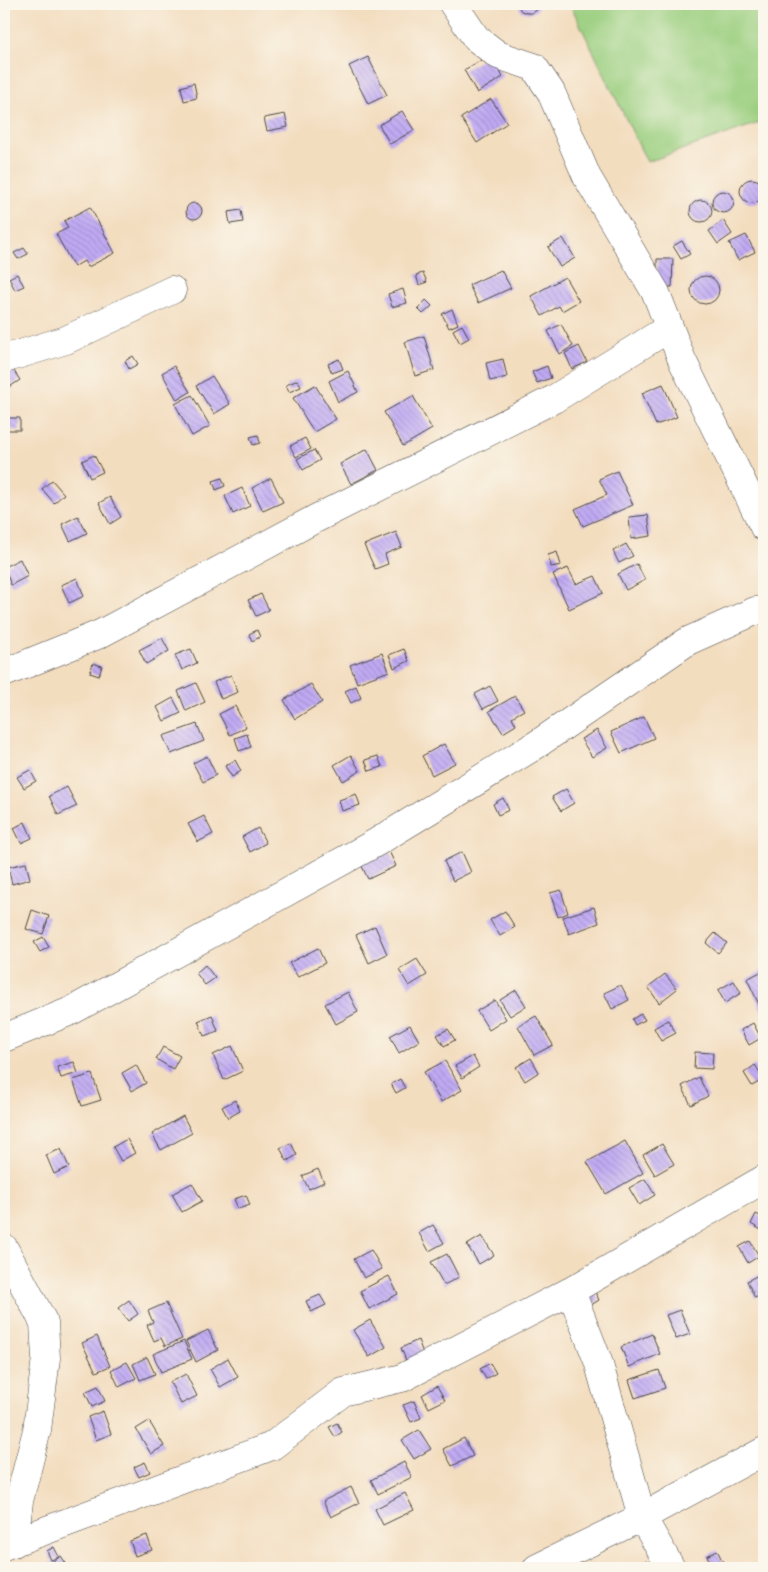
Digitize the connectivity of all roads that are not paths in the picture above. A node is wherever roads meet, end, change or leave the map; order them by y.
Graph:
1 (453, 4) edge
2 (172, 290) dead end
3 (670, 328) junction
4 (4, 359) edge
5 (764, 527) edge
6 (764, 611) edge
7 (4, 673) edge
8 (4, 1038) edge
9 (764, 1179) edge
10 (4, 1248) edge
11 (571, 1291) junction
12 (764, 1451) edge
13 (642, 1517) junction
14 (9, 1544) edge
15 (537, 1568) edge
16 (671, 1568) edge

1 - 3 street
2 - 4 street
3 - 5 street
3 - 7 street
6 - 8 street
9 - 11 street
10 - 14 street
11 - 13 street
11 - 14 street
12 - 13 street
13 - 15 street
13 - 16 street

